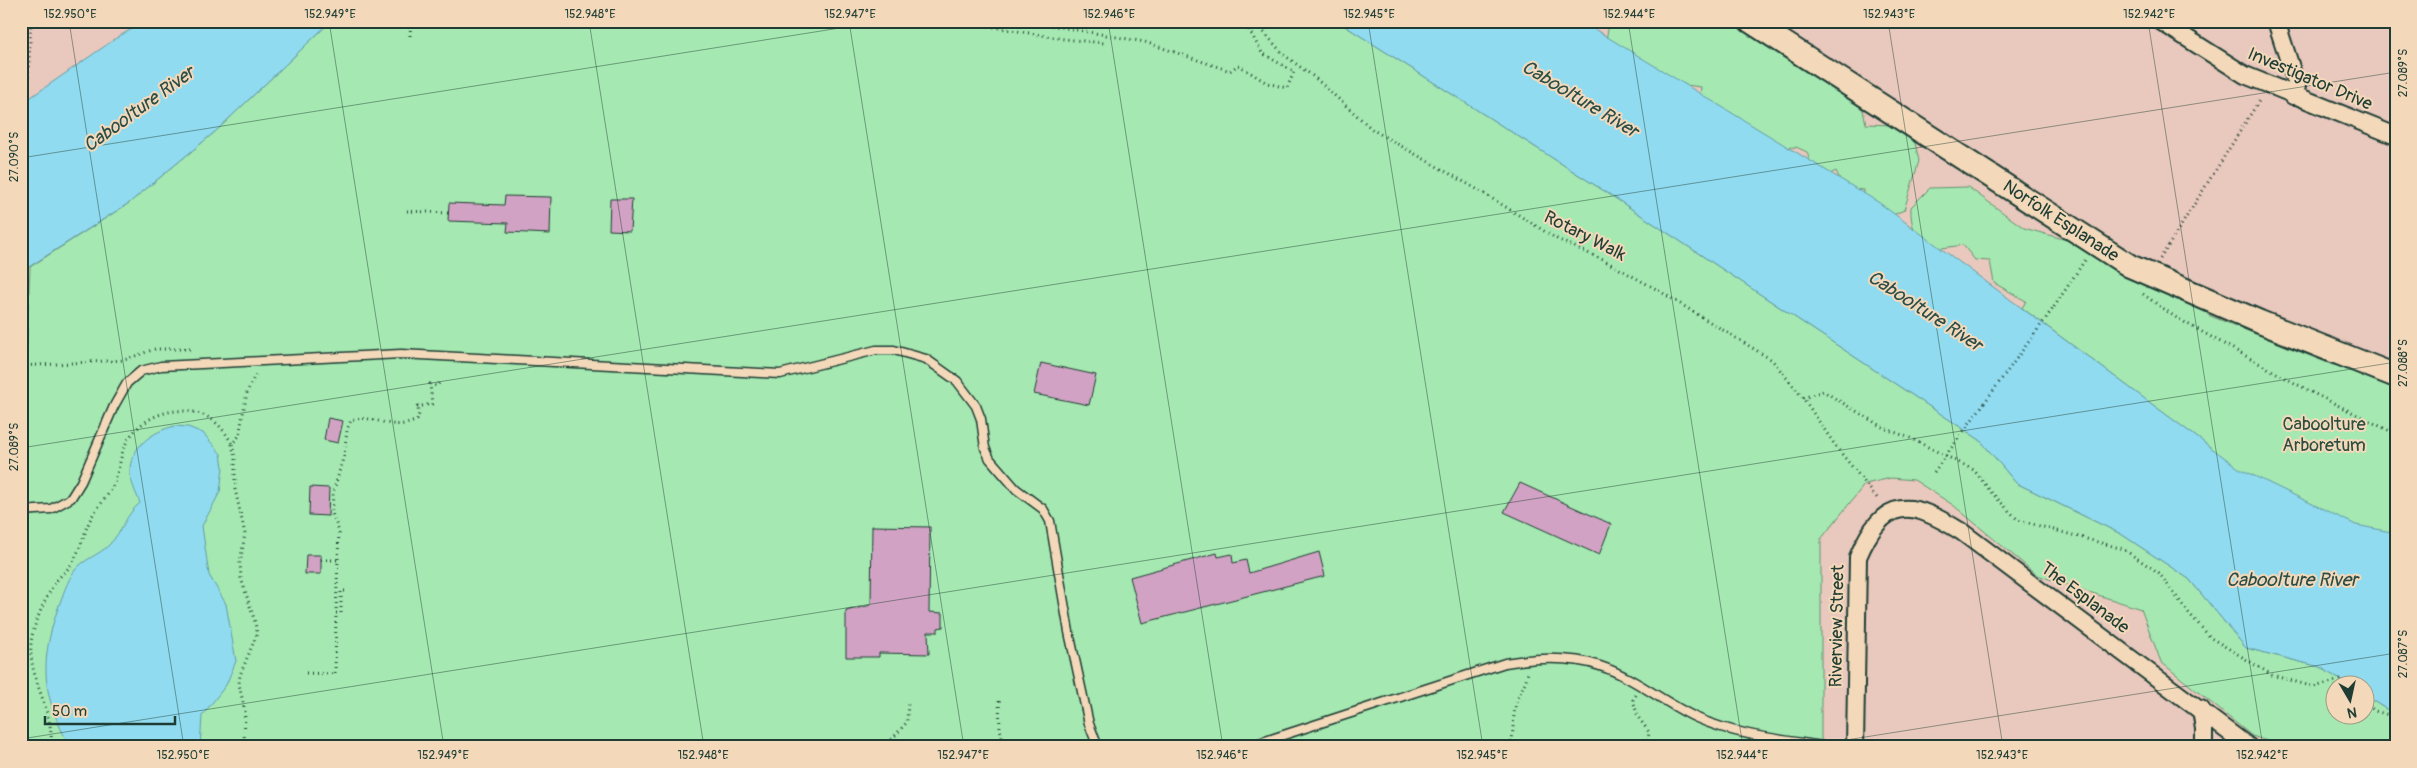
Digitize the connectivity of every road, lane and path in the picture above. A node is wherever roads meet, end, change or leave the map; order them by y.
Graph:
1 (32, 21) edge
2 (411, 21) edge
3 (959, 21) edge
4 (1027, 21) edge
5 (1244, 21) edge
6 (1254, 21) edge
7 (1750, 21) edge
8 (2160, 21) edge
9 (2276, 21) edge
10 (410, 36) dead end
11 (1104, 43) dead end
12 (2292, 96) junction
13 (2259, 101) dead end
14 (2396, 136) edge
15 (407, 211) dead end
16 (448, 213) dead end
17 (21, 216) edge
18 (2080, 257) dead end
19 (2085, 260) junction
20 (2094, 265) dead end
21 (2156, 265) dead end
22 (2135, 289) dead end
23 (193, 349) dead end
24 (257, 362) junction
25 (21, 366) edge
26 (2396, 376) edge
27 (439, 383) dead end
28 (1803, 398) junction
29 (2396, 434) edge
30 (232, 444) junction
31 (1934, 472) dead end
32 (1878, 499) dead end
33 (21, 511) edge
34 (1886, 514) joint
35 (321, 560) dead end
36 (338, 560) junction
37 (345, 591) dead end
38 (336, 613) junction
39 (1530, 659) junction
40 (306, 673) dead end
41 (2324, 684) edge
42 (1642, 686) junction
43 (908, 701) dead end
44 (1000, 702) dead end
45 (2201, 709) junction
46 (2374, 710) edge
47 (2396, 717) edge
48 (51, 747) edge
49 (244, 747) edge
50 (885, 747) edge
51 (1005, 747) edge
52 (1098, 747) edge
53 (1242, 747) edge
54 (1511, 747) edge
55 (1647, 747) edge
56 (1830, 747) edge
57 (1855, 747) edge
58 (2204, 747) edge
59 (2249, 747) edge

1 - 17 path
2 - 10 path
3 - 11 path
4 - 5 path
6 - 28 path, Rotary Walk
7 - 26 street, Norfolk Esplanade
8 - 12 street, Investigator Drive
9 - 12 street
12 - 14 street, Investigator Drive
13 - 21 path
15 - 16 path
18 - 19 path
19 - 20 path
19 - 31 path, bridge
22 - 29 path
23 - 25 path
24 - 30 path
24 - 33 lane
24 - 52 lane
27 - 36 path
28 - 32 path, Rotary Walk
28 - 41 path
30 - 48 path
30 - 49 path
34 - 45 street, The Esplanade
34 - 57 street, Riverview Street
35 - 36 path
36 - 38 path
37 - 38 path
38 - 40 path
39 - 42 lane
39 - 53 lane
39 - 54 path
42 - 55 path
42 - 56 lane
43 - 50 path
44 - 51 path
45 - 58 street
45 - 59 street, The Esplanade
46 - 47 path

